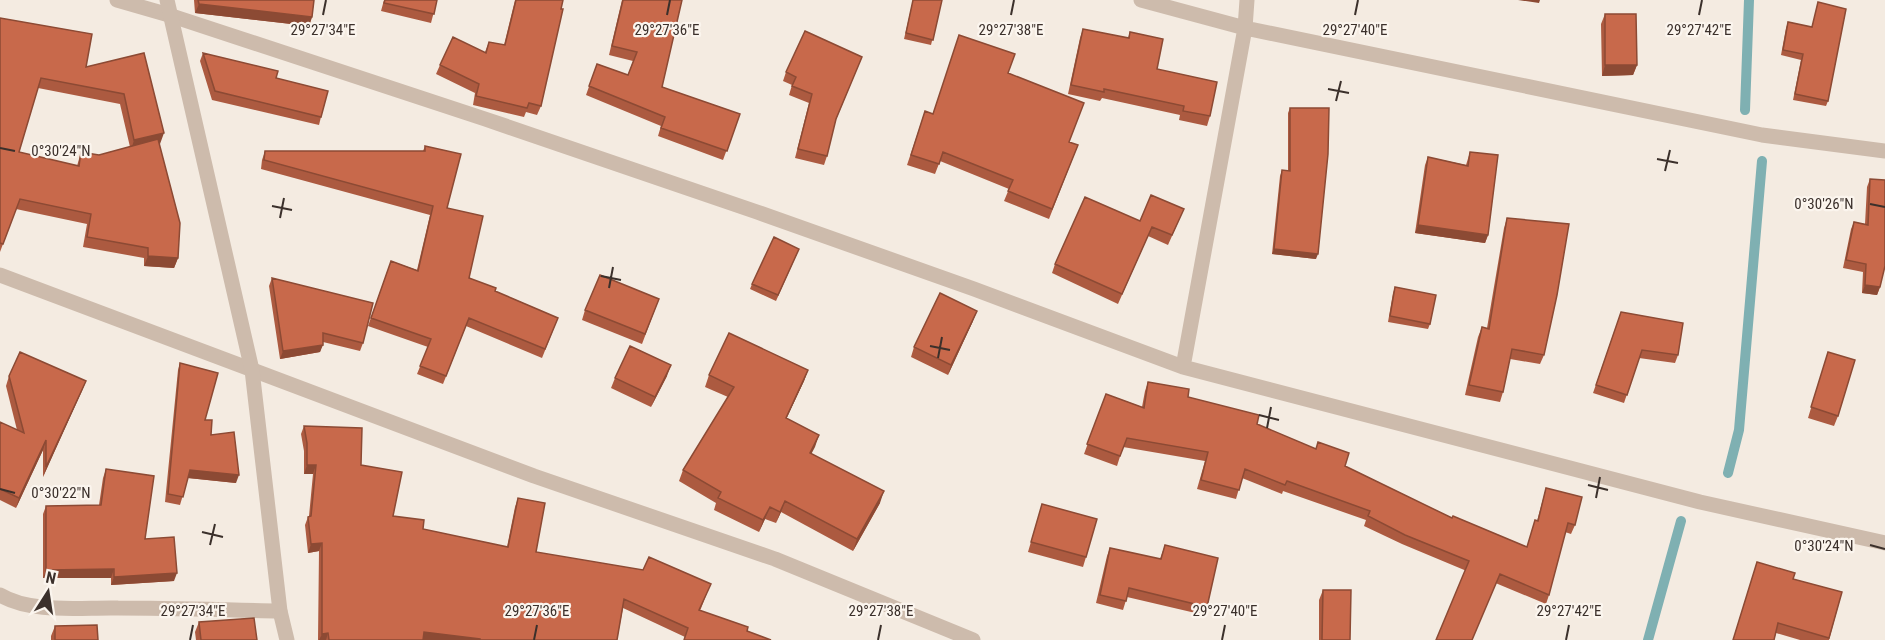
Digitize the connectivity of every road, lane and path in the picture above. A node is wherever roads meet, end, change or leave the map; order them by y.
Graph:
1 (117, 0) edge
2 (1141, 0) edge
3 (1248, 0) edge
4 (168, 7) edge
5 (1245, 28) junction
6 (1885, 151) edge
7 (0, 275) edge
8 (1183, 367) junction
9 (252, 370) junction
10 (1885, 543) edge
11 (0, 595) edge
12 (280, 611) junction
13 (286, 640) edge
14 (974, 640) edge

1 - 4 street
2 - 5 street
3 - 5 street
4 - 8 street
4 - 9 street
5 - 6 street
5 - 8 street
7 - 9 street
8 - 10 street
9 - 12 street
9 - 14 street
11 - 12 street
12 - 13 street

